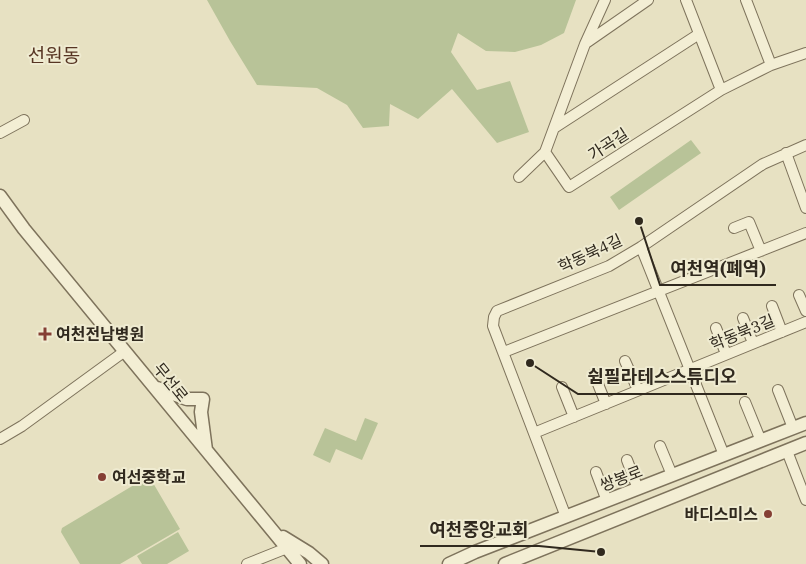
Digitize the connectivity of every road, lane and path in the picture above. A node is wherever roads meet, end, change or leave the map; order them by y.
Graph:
1 (605, 0) edge
2 (648, 0) edge
3 (686, 0) edge
4 (746, 0) edge
5 (698, 34) junction
6 (585, 44) junction
7 (806, 53) edge
8 (771, 65) junction
9 (721, 90) junction
10 (24, 120) dead end
11 (554, 128) junction
12 (0, 133) edge
13 (806, 145) edge
14 (545, 152) junction
15 (786, 153) junction
16 (519, 177) dead end
17 (0, 196) edge
18 (806, 208) edge
19 (734, 228) dead end
20 (806, 233) edge
21 (642, 247) junction
22 (761, 251) junction
23 (659, 292) junction
24 (799, 294) dead end
25 (772, 306) dead end
26 (806, 311) edge
27 (743, 318) dead end
28 (806, 322) edge
29 (716, 328) dead end
30 (782, 332) junction
31 (753, 343) junction
32 (125, 351) junction
33 (504, 352) junction
34 (726, 354) junction
35 (626, 361) dead end
36 (690, 369) junction
37 (594, 374) dead end
38 (154, 387) junction
39 (562, 387) dead end
40 (638, 390) junction
41 (778, 390) dead end
42 (745, 402) dead end
43 (606, 404) junction
44 (574, 417) junction
45 (806, 423) edge
46 (793, 428) junction
47 (534, 433) junction
48 (0, 439) edge
49 (761, 441) junction
50 (806, 443) edge
51 (660, 446) dead end
52 (206, 450) junction
53 (787, 451) junction
54 (724, 455) junction
55 (627, 460) dead end
56 (596, 472) dead end
57 (672, 475) junction
58 (638, 489) junction
59 (805, 496) edge
60 (607, 501) junction
61 (566, 517) junction
62 (273, 531) junction
63 (574, 538) junction
64 (287, 548) junction
65 (475, 552) junction
66 (247, 564) edge
67 (300, 564) edge
68 (322, 564) edge
69 (442, 564) edge
70 (449, 564) edge
71 (505, 564) edge

1 - 6 street
2 - 6 street
3 - 5 street
4 - 8 street
5 - 9 street
5 - 11 street
6 - 11 street
7 - 8 street, 가곡길
8 - 9 street, 가곡길
9 - 14 street, 가곡길
10 - 12 street
11 - 14 street
13 - 15 street, 학동북4길
14 - 16 street
15 - 18 street
15 - 21 street, 학동북4길
17 - 32 street, 무선로
19 - 22 street
20 - 22 street
21 - 23 street
21 - 33 street, 학동북4길
22 - 23 street
23 - 33 street
23 - 36 street
24 - 26 street
25 - 30 street
27 - 31 street
28 - 30 street, 학동북3길
29 - 34 street
30 - 31 street, 학동북3길
31 - 34 street, 학동북3길
32 - 38 street, 무선로
32 - 48 street
33 - 47 street, 학동북4길
34 - 36 street, 학동북3길
35 - 40 street
36 - 40 street
36 - 54 street
37 - 43 street
38 - 52 street, 무선로
38 - 52 street
39 - 44 street
40 - 43 street
41 - 46 street
42 - 49 street
43 - 44 street
44 - 47 street
45 - 46 street, 쌍봉로
46 - 49 street, 쌍봉로
47 - 61 street, 학동북4길
49 - 54 street, 쌍봉로
50 - 53 street
51 - 57 street
52 - 62 street, 무선로
53 - 59 street
53 - 63 street
54 - 57 street, 쌍봉로
55 - 58 street
56 - 60 street
57 - 58 street, 쌍봉로
58 - 60 street, 쌍봉로
60 - 61 street, 쌍봉로
61 - 63 street, 학동북4길
61 - 65 street, 쌍봉로
62 - 64 street, 무선로
62 - 68 street
63 - 71 street
64 - 66 street
64 - 67 street, 무선로
65 - 69 street
65 - 70 street, 쌍봉로

